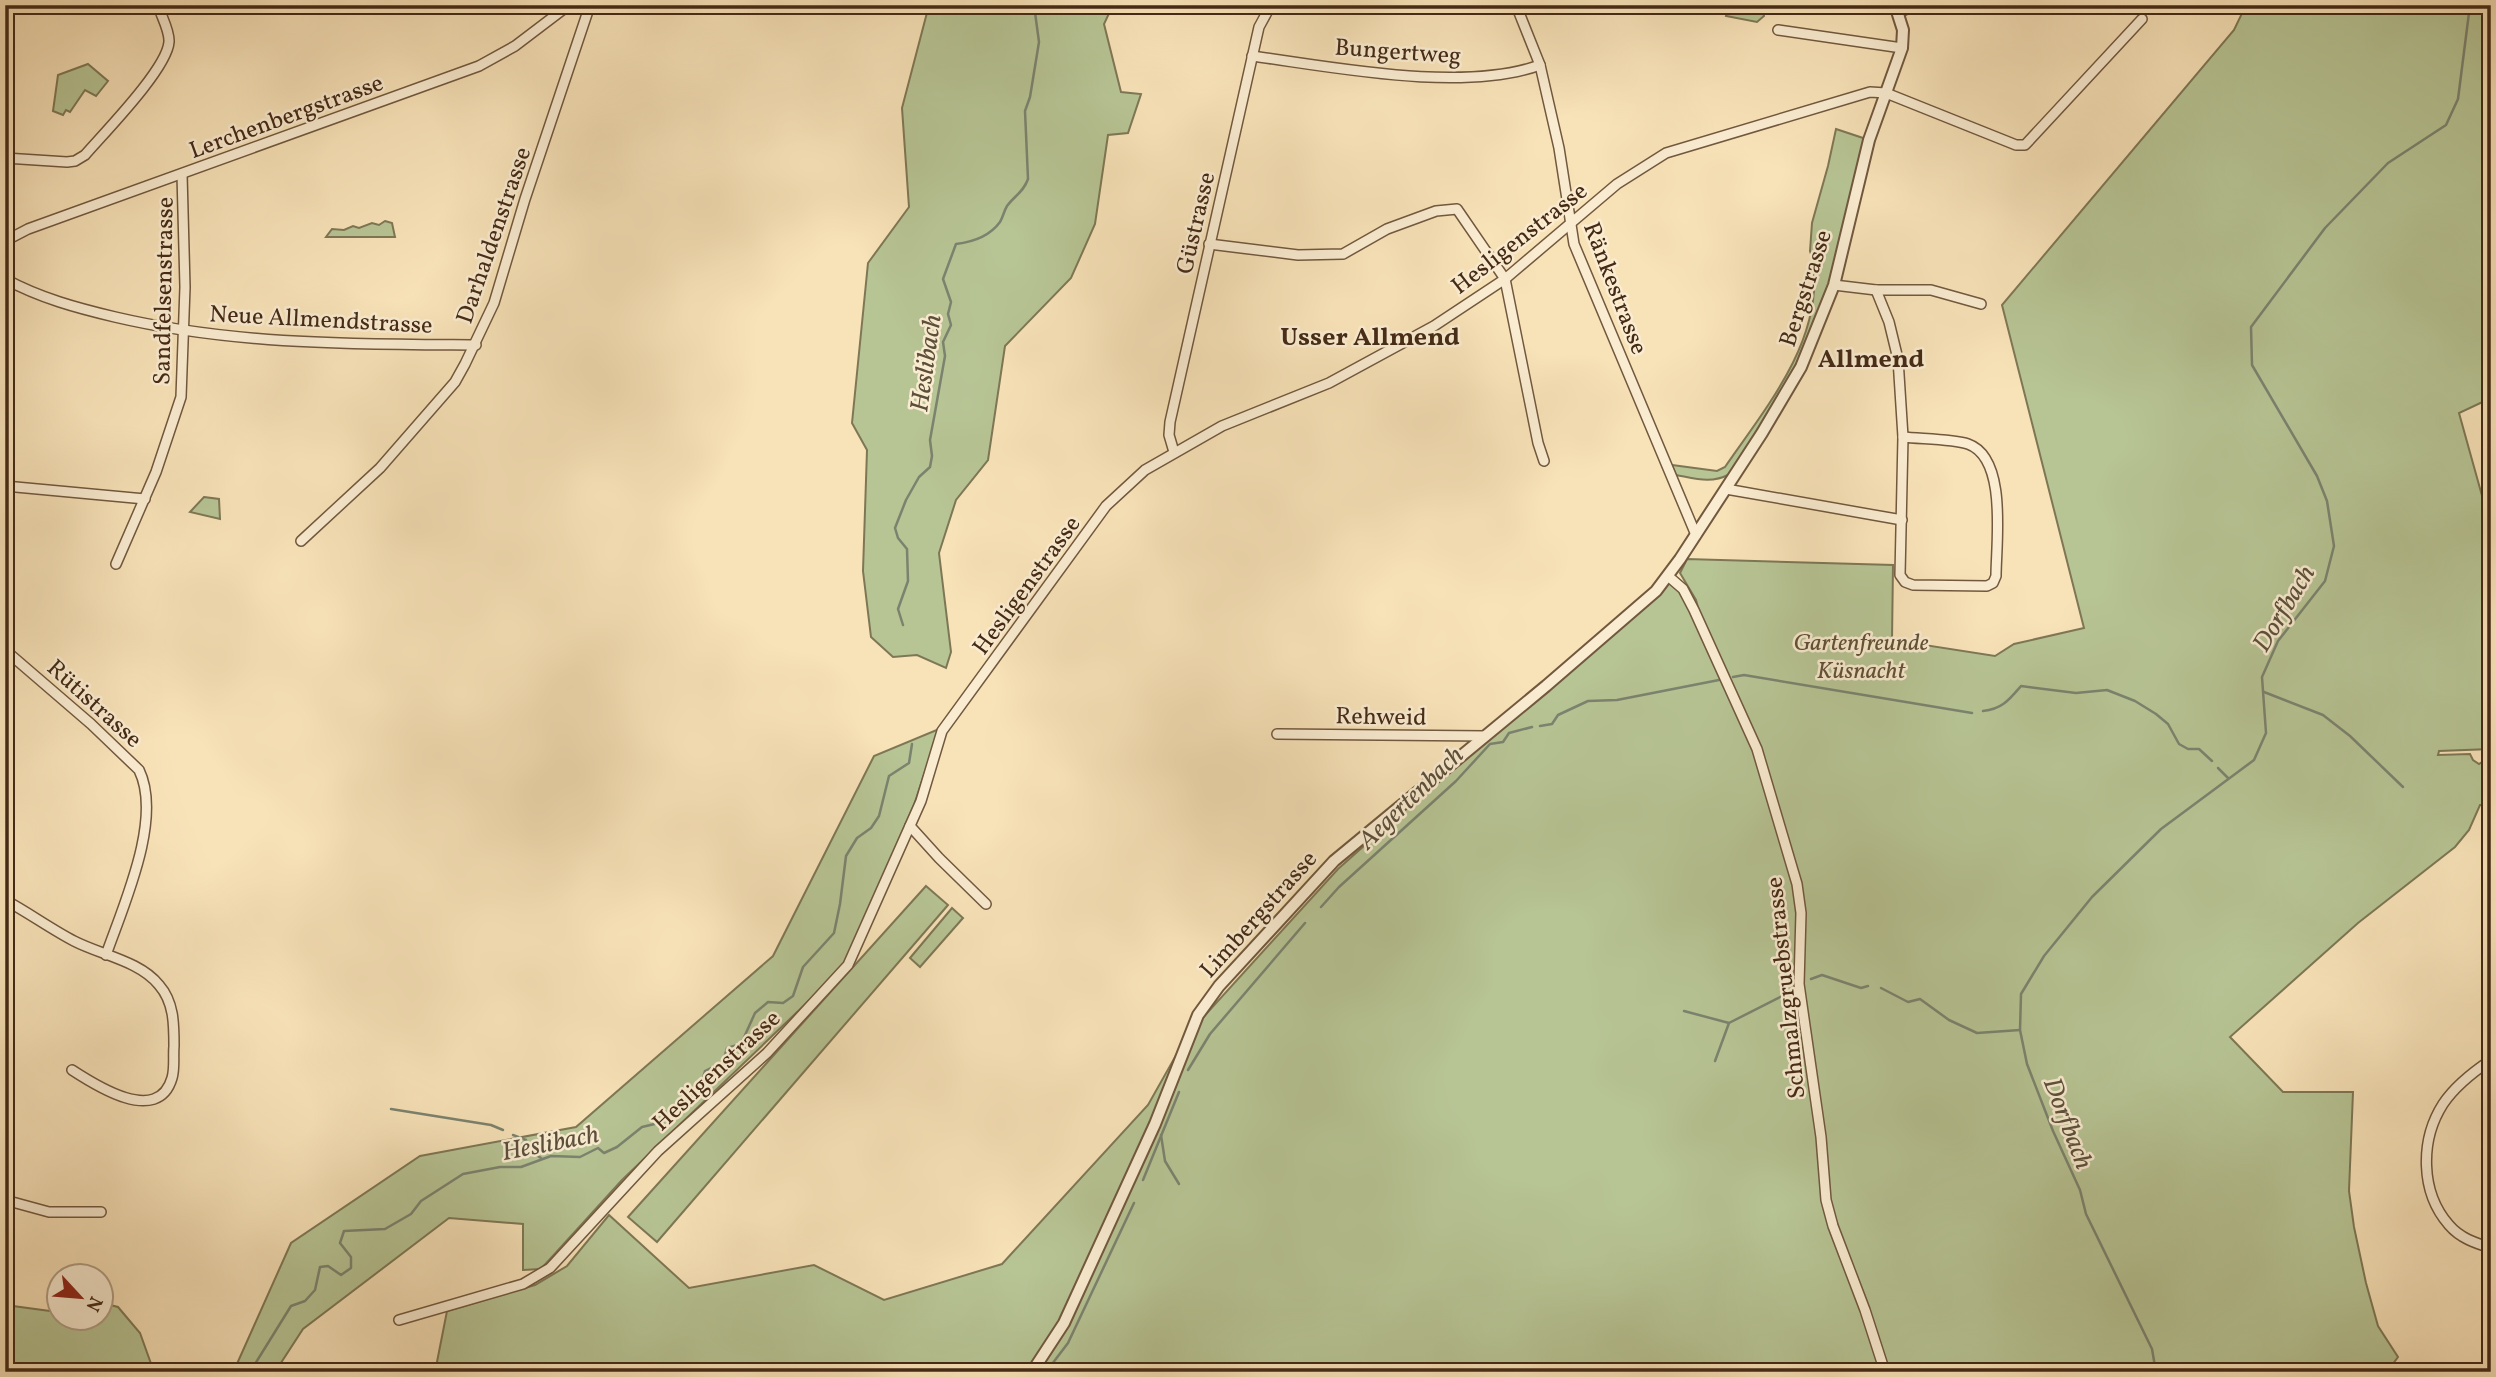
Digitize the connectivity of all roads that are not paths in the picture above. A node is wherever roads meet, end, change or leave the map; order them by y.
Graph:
1 (158, 5) edge
2 (569, 5) edge
3 (590, 5) edge
4 (1271, 5) edge
5 (1516, 5) edge
6 (1914, 5) edge
7 (1897, 9) edge
8 (2143, 19) dead end
9 (1778, 30) dead end
10 (1902, 48) junction
11 (1252, 56) junction
12 (1540, 65) junction
13 (1886, 93) junction
14 (5, 158) edge
15 (182, 174) junction
16 (1570, 225) junction
17 (5, 241) edge
18 (1209, 244) junction
19 (5, 279) edge
20 (1505, 279) junction
21 (1834, 285) junction
22 (1876, 290) junction
23 (1981, 304) dead end
24 (183, 331) junction
25 (476, 345) junction
26 (1903, 437) junction
27 (1174, 452) junction
28 (1544, 461) dead end
29 (5, 486) edge
30 (1726, 489) junction
31 (145, 499) junction
32 (1902, 520) junction
33 (1696, 535) junction
34 (300, 541) dead end
35 (1680, 559) joint
36 (116, 564) dead end
37 (1668, 576) junction
38 (5, 650) edge
39 (1277, 734) dead end
40 (1485, 736) junction
41 (910, 826) junction
42 (5, 900) edge
43 (986, 904) dead end
44 (106, 955) junction
45 (2491, 1060) edge
46 (72, 1070) dead end
47 (5, 1200) edge
48 (101, 1212) dead end
49 (2491, 1248) edge
50 (399, 1320) dead end
51 (1032, 1372) edge
52 (1885, 1372) edge

1 - 14 street
2 - 15 street, Lerchenbergstrasse
3 - 25 street, Darhaldenstrasse
4 - 11 street, Güstrasse
5 - 12 street, Ränkestrasse
6 - 7 street
7 - 10 street, Bergstrasse
8 - 13 street
9 - 10 street
10 - 13 street, Bergstrasse
11 - 12 street, Bungertweg
11 - 18 street, Güstrasse
12 - 16 street, Ränkestrasse
13 - 16 street, Hesligenstrasse
13 - 21 street, Bergstrasse
15 - 17 street, Lerchenbergstrasse
15 - 24 street, Sandfelsenstrasse
16 - 20 street, Hesligenstrasse
16 - 33 street, Ränkestrasse
18 - 20 street
18 - 27 street, Güstrasse
19 - 24 street, Neue Allmendstrasse
20 - 27 street, Hesligenstrasse
20 - 28 street
21 - 22 street
21 - 30 street, Bergstrasse
22 - 23 street
22 - 26 street
24 - 25 street, Neue Allmendstrasse
24 - 31 street, Sandfelsenstrasse
25 - 34 street, Darhaldenstrasse
26 - 32 street
26 - 32 street
27 - 41 street, Hesligenstrasse
29 - 31 street
30 - 32 street
30 - 33 street, Bergstrasse
31 - 36 street, Sandfelsenstrasse
33 - 35 street, Bergstrasse
35 - 37 street, Limbergstrasse
37 - 40 street, Limbergstrasse
37 - 52 street, Schmalzgruebstrasse
38 - 44 street, Rütistrasse
39 - 40 street, Rehweid
40 - 51 street, Limbergstrasse
41 - 43 street
41 - 50 street, Hesligenstrasse
42 - 44 street
44 - 46 street
45 - 49 street
47 - 48 street

